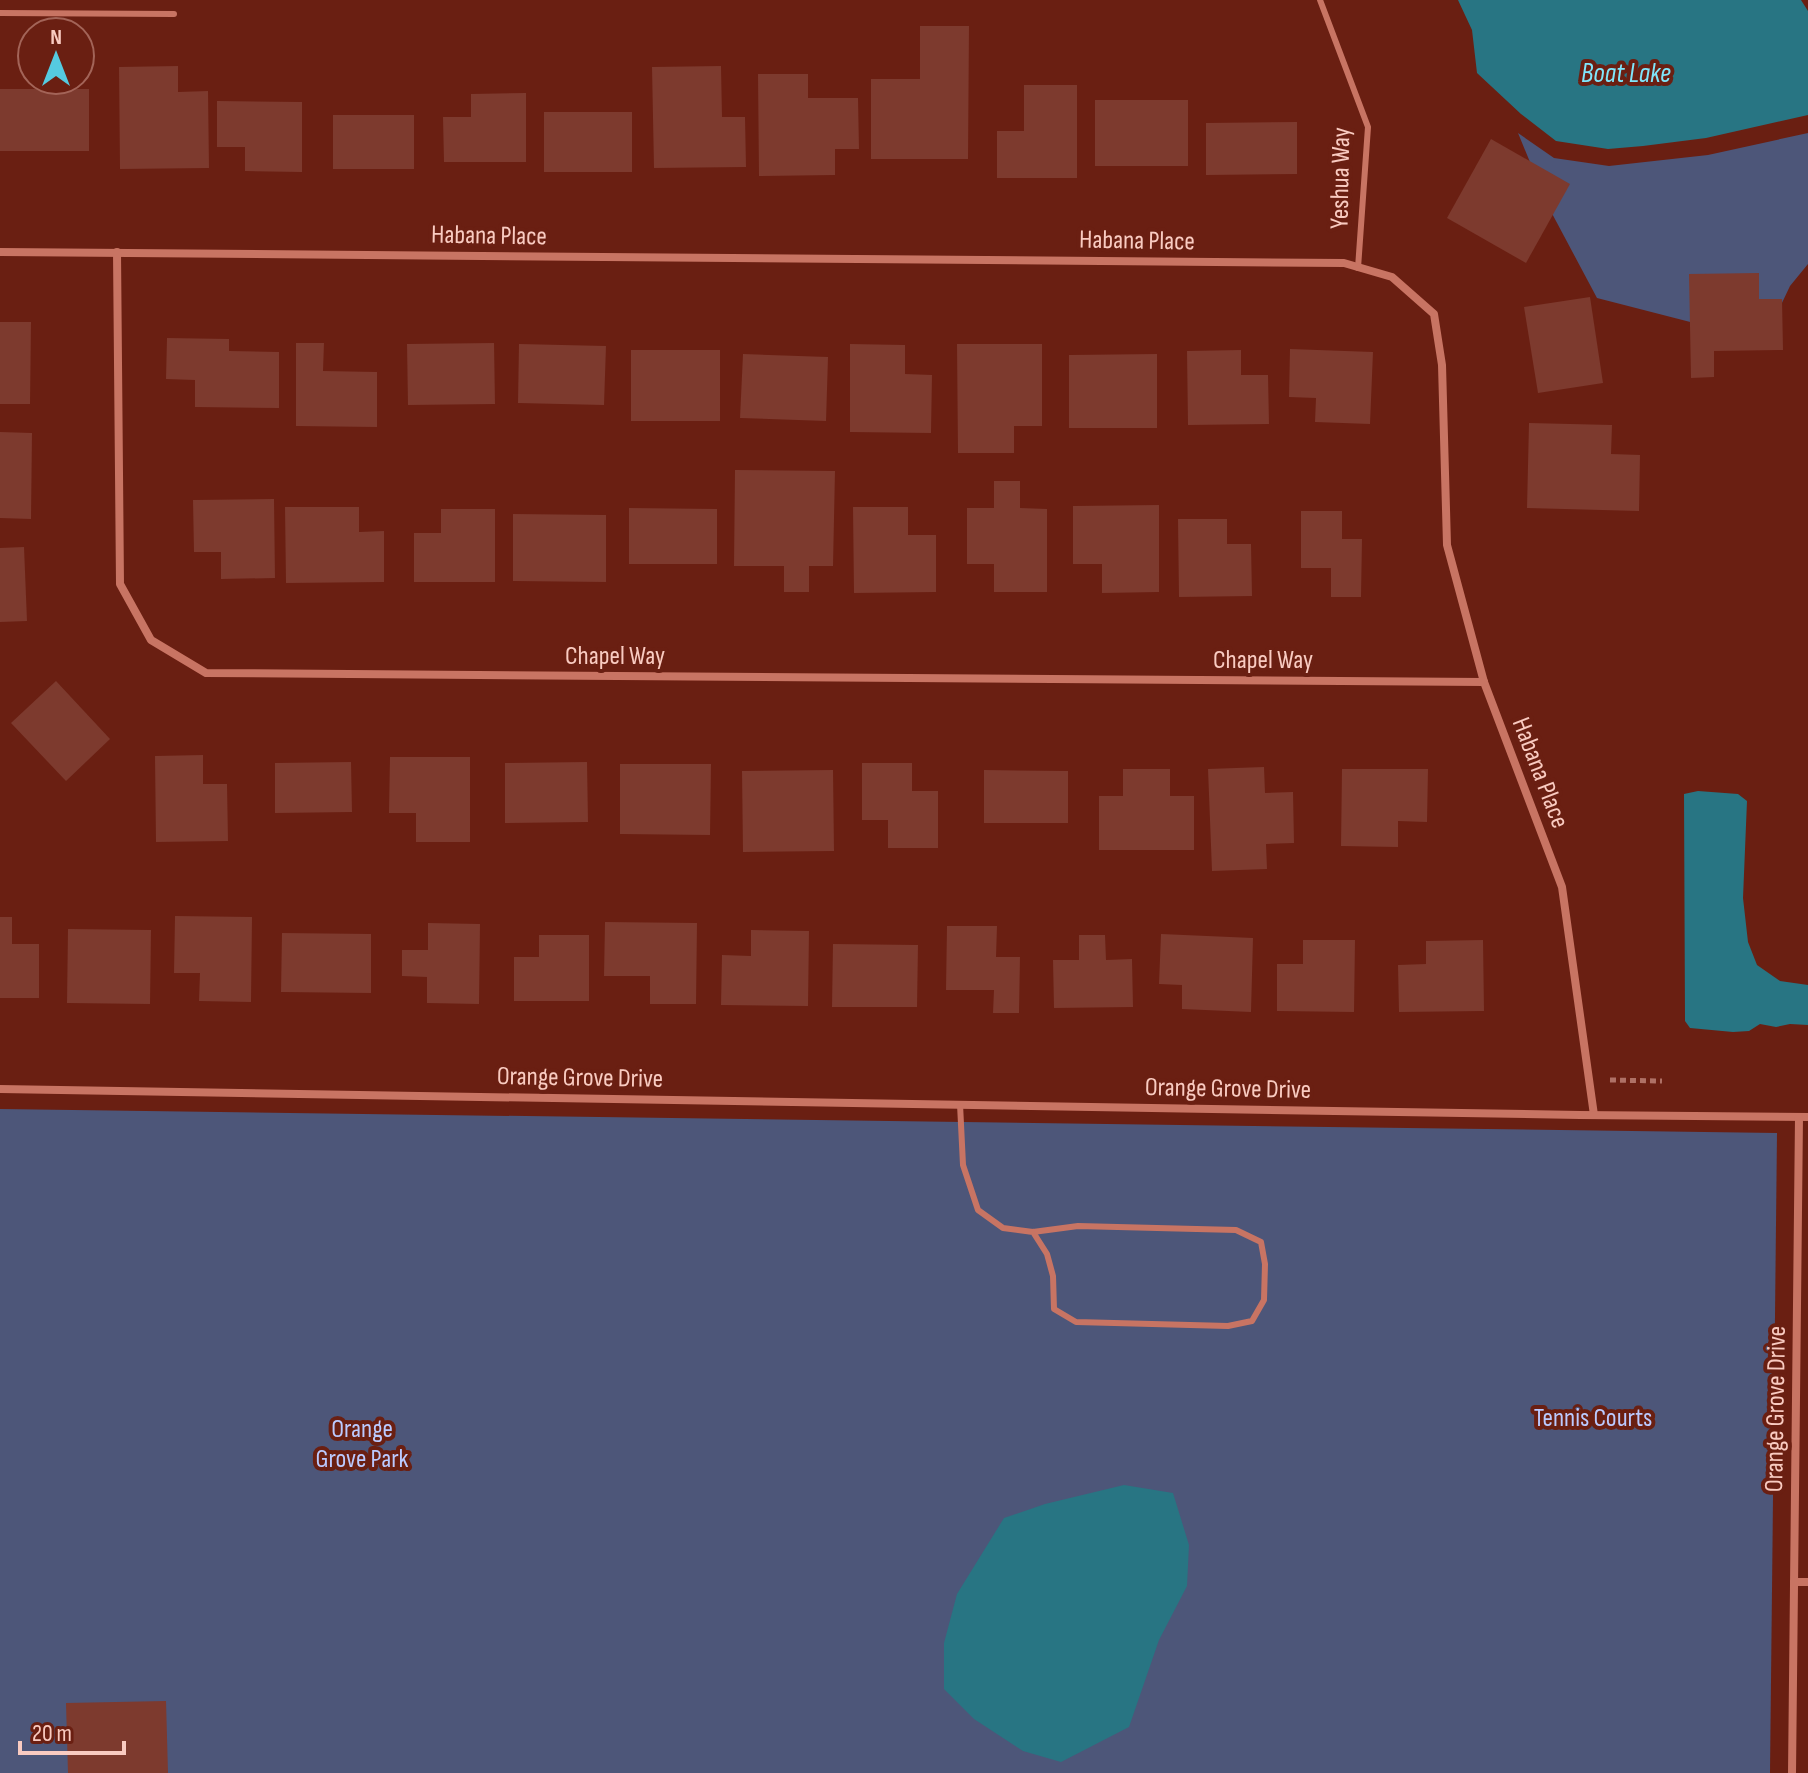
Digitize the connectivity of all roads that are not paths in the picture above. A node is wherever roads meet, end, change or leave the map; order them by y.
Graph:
1 (1320, 0) edge
2 (0, 13) edge
3 (174, 14) dead end
4 (0, 252) edge
5 (117, 252) junction
6 (1358, 268) junction
7 (1484, 682) junction
8 (0, 1089) edge
9 (960, 1104) junction
10 (1594, 1115) junction
11 (1804, 1117) edge
12 (1033, 1232) junction
13 (1794, 1582) junction
14 (1808, 1582) edge
15 (1792, 1773) edge

1 - 6 lane, Yeshua Way
2 - 3 lane
4 - 5 street, Habana Place
5 - 6 street, Habana Place
5 - 7 street, Chapel Way
6 - 7 street, Habana Place
7 - 10 street, Habana Place
8 - 9 street, Orange Grove Drive
9 - 10 street, Orange Grove Drive
9 - 12 lane
10 - 11 street, Orange Grove Drive
11 - 13 street, Orange Grove Drive
12 - 12 lane
13 - 14 street
13 - 15 street, Orange Grove Drive

